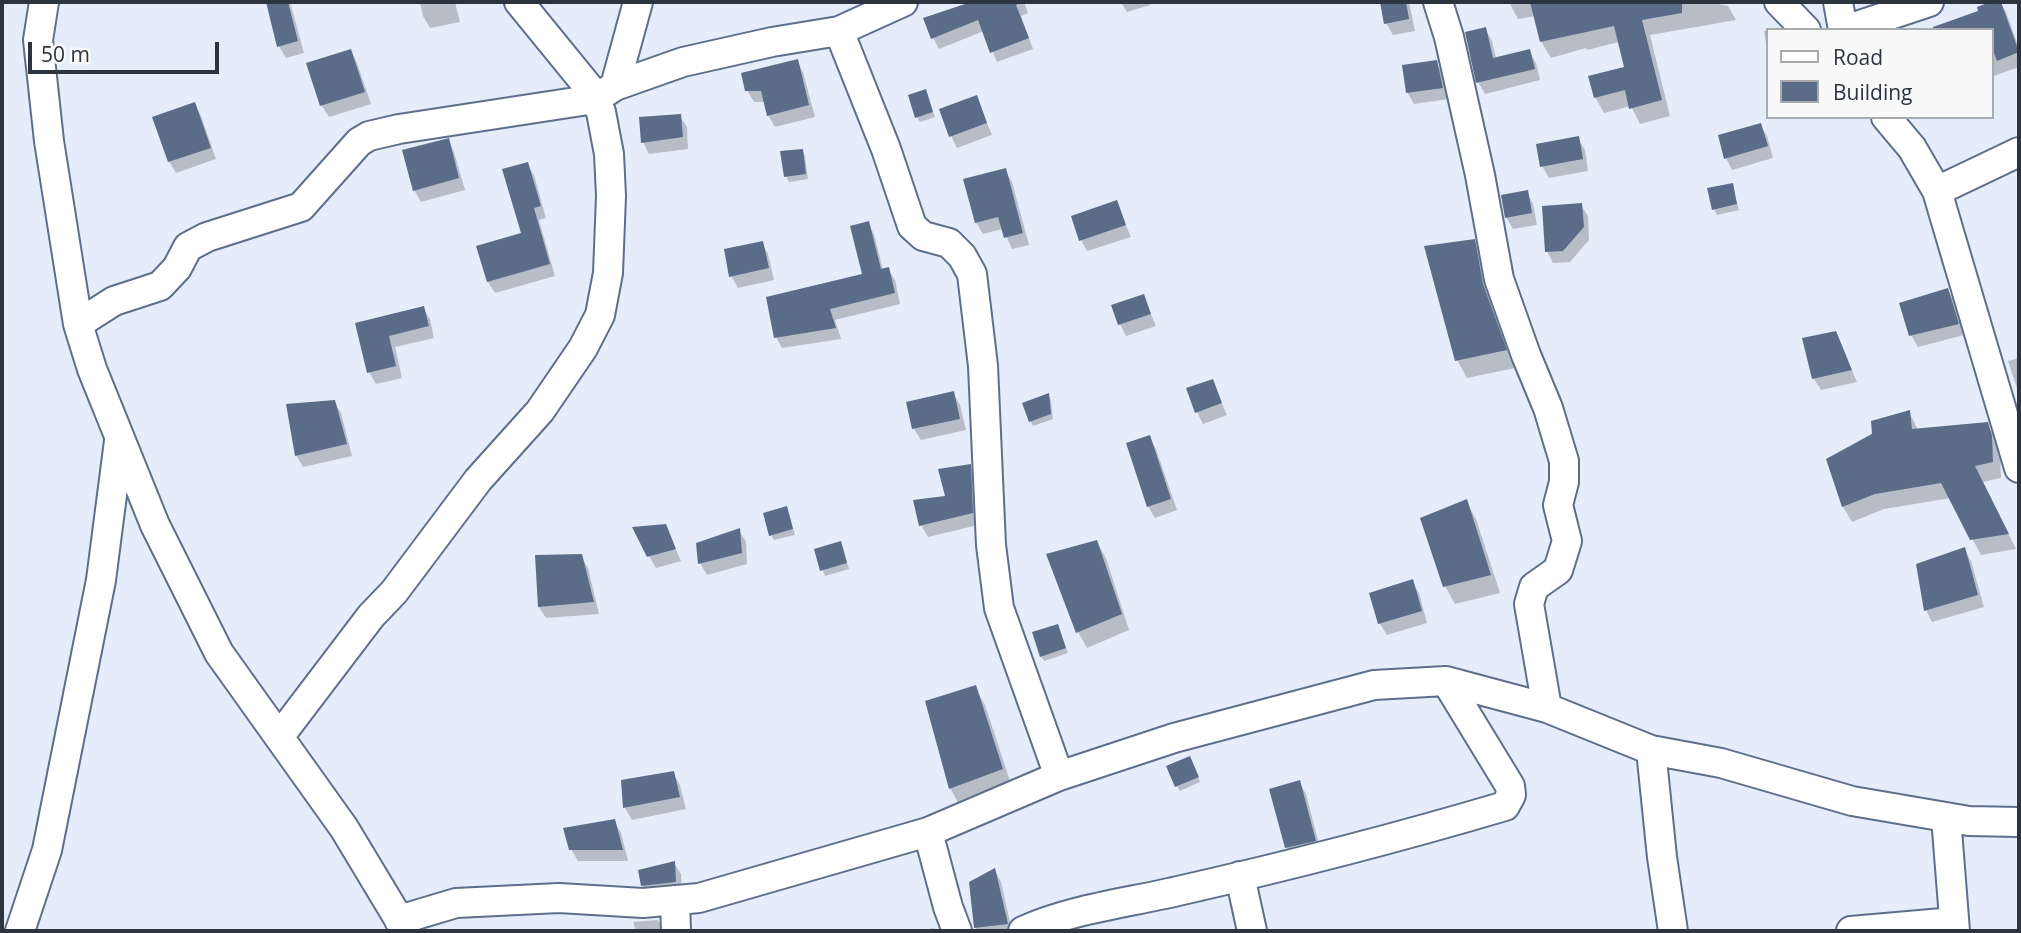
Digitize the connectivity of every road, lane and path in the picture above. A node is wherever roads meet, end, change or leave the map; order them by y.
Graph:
1 (44, 2) edge
2 (519, 2) edge
3 (638, 2) edge
4 (903, 2) edge
5 (1438, 2) edge
6 (1779, 2) edge
7 (1838, 2) edge
8 (1929, 2) edge
9 (1804, 28) edge
10 (1844, 28) edge
11 (1850, 28) edge
12 (839, 31) junction
13 (605, 93) junction
14 (1888, 119) edge
15 (2019, 152) edge
16 (1937, 191) junction
17 (78, 324) junction
18 (119, 437) junction
19 (2018, 458) edge
20 (1446, 681) junction
21 (1547, 708) junction
22 (279, 737) junction
23 (1651, 750) junction
24 (1059, 776) junction
25 (1946, 817) junction
26 (2019, 822) edge
27 (928, 832) junction
28 (1240, 876) junction
29 (675, 900) junction
30 (403, 925) edge
31 (1955, 926) edge
32 (20, 931) edge
33 (676, 931) edge
34 (957, 931) edge
35 (1023, 931) edge
36 (1252, 931) edge
37 (1673, 931) edge
38 (1851, 931) edge

1 - 17 street
2 - 13 street
3 - 13 street
4 - 12 street
5 - 21 street
6 - 9 street
7 - 10 street
8 - 11 street
12 - 13 street
12 - 24 street
13 - 17 street
13 - 22 street
14 - 16 street
15 - 16 street
16 - 19 street
17 - 18 street
18 - 22 street
18 - 32 street
20 - 21 street
20 - 24 street
20 - 28 street
21 - 23 street
22 - 30 street
23 - 25 street
23 - 37 street
24 - 27 street
25 - 26 street
25 - 31 street
27 - 29 street
27 - 34 street
28 - 35 street
28 - 36 street
29 - 30 street
29 - 33 street
31 - 38 street

